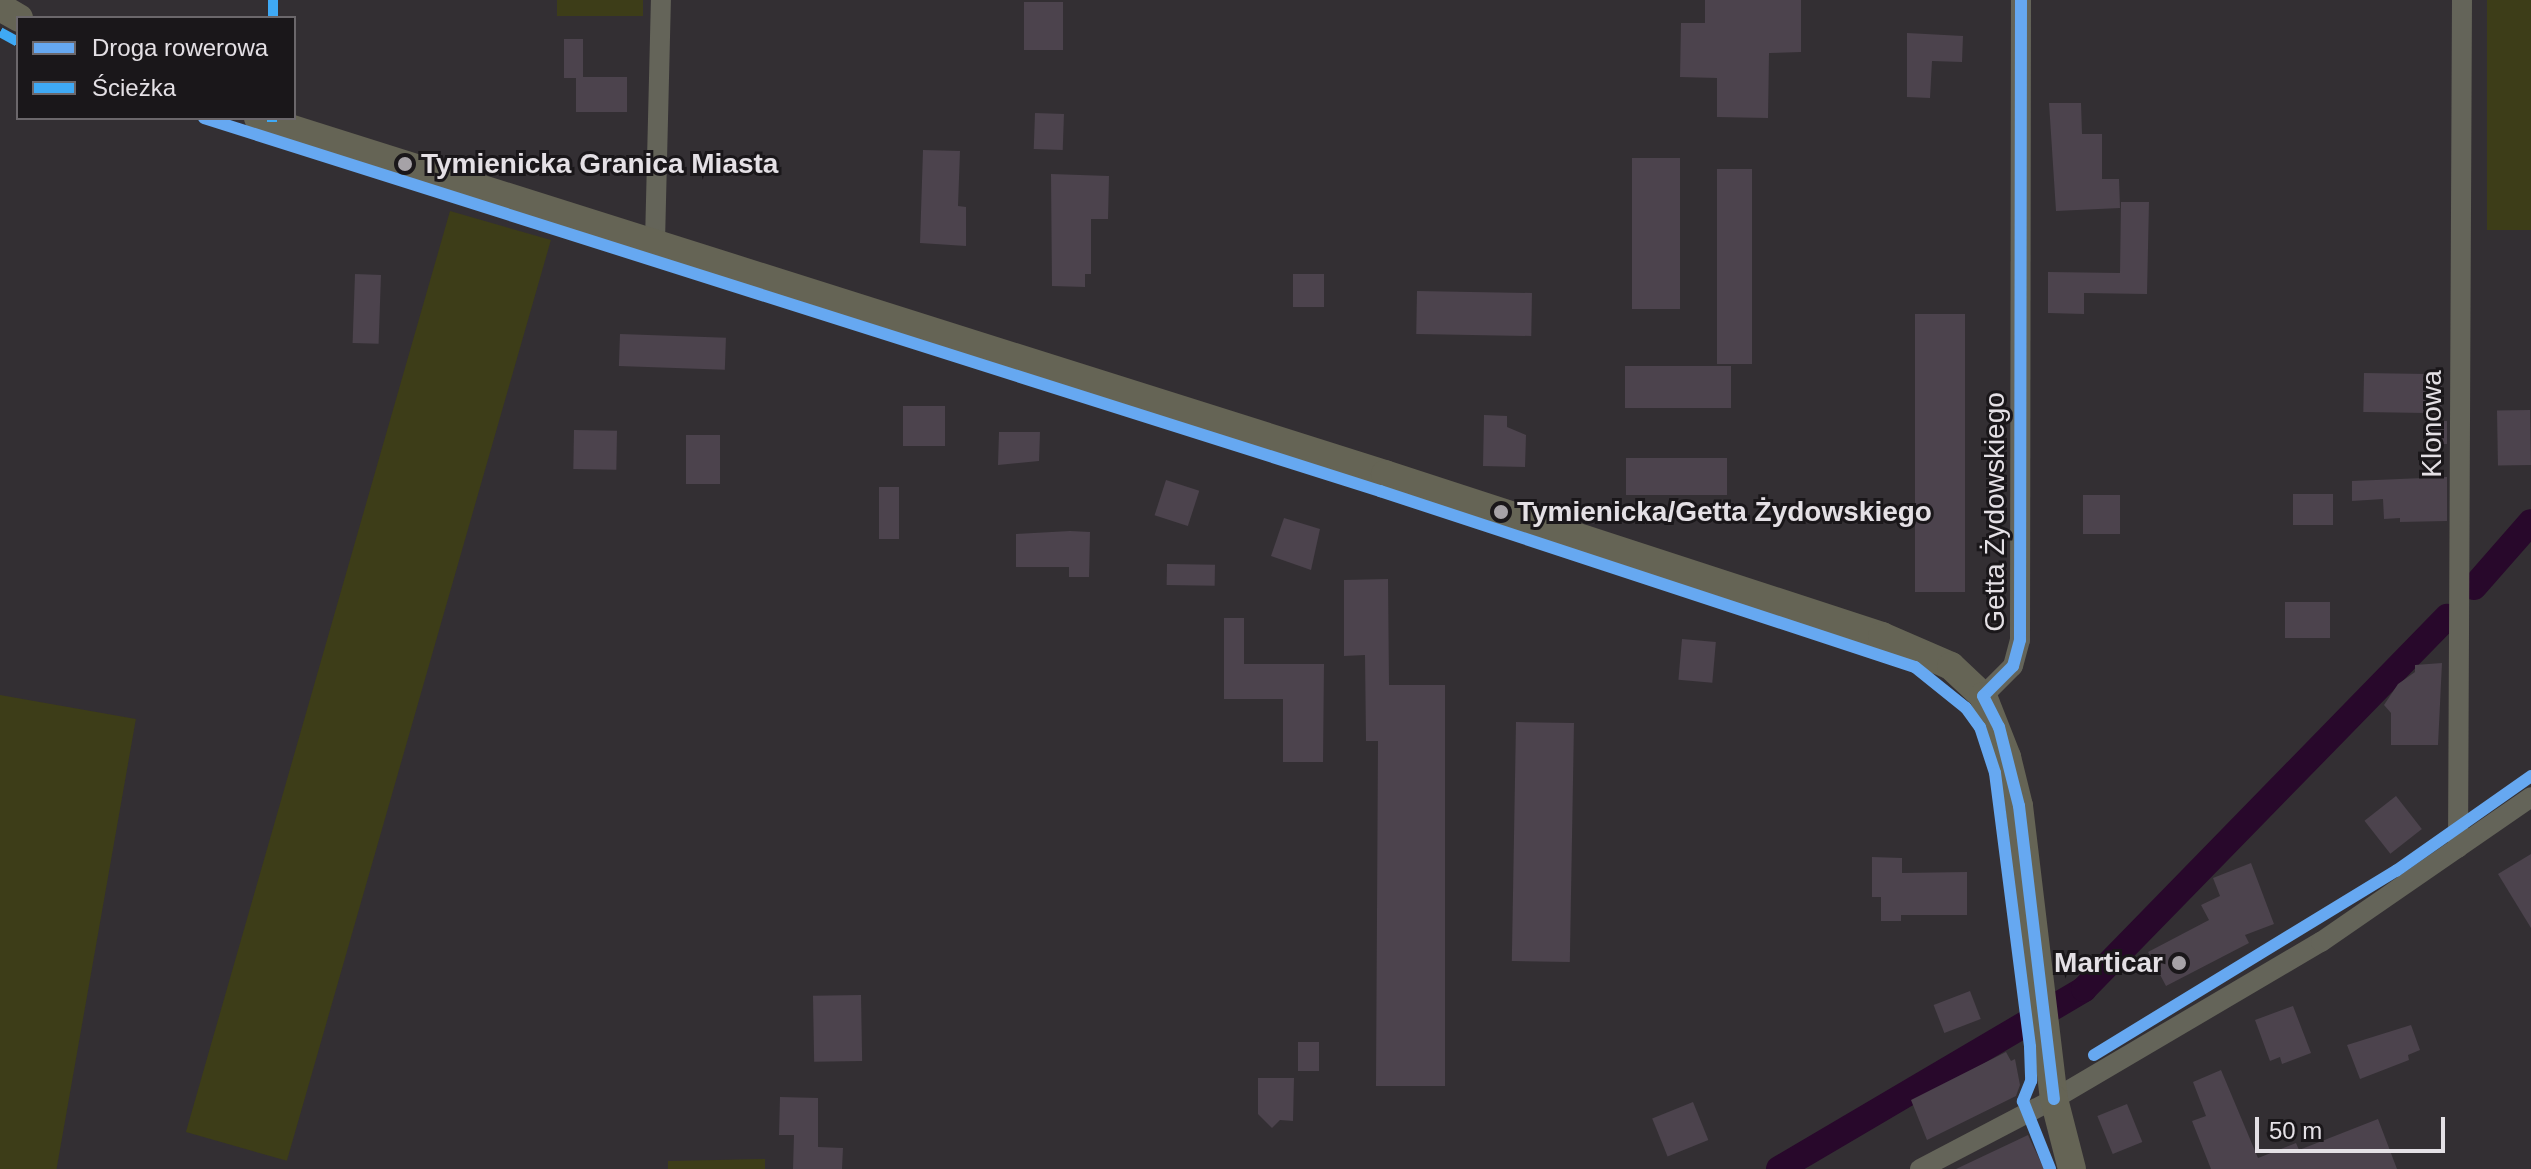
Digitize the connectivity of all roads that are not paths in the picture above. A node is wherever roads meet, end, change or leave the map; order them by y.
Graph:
1 (661, 0) edge
2 (2021, 0) edge
3 (2462, 0) edge
4 (264, 120) edge
5 (655, 242) junction
6 (1983, 696) junction
7 (2531, 797) edge
8 (2458, 848) junction
9 (2054, 1099) junction
10 (1920, 1169) edge
11 (2072, 1169) edge

1 - 5 street
2 - 6 street, Getta Żydowskiego
3 - 8 street, Klonowa
4 - 5 street
5 - 6 street
6 - 9 street
7 - 8 street
8 - 9 street
9 - 10 street
9 - 11 street

